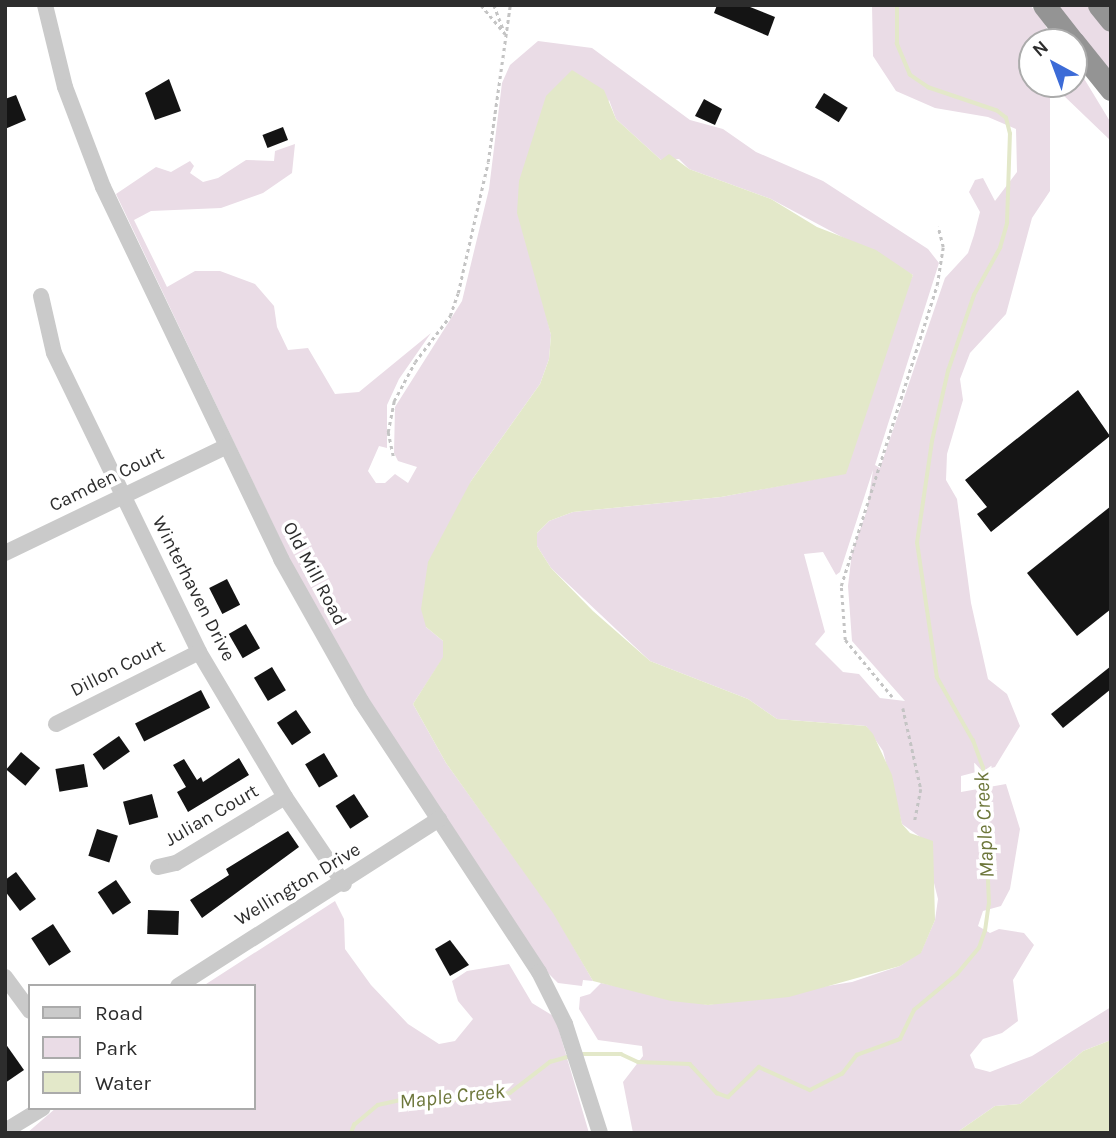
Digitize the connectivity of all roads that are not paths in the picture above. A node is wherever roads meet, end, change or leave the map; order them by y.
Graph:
1 (45, 5) edge
2 (1044, 5) edge
3 (1099, 5) edge
4 (1111, 20) edge
5 (1062, 28) edge
6 (1088, 61) edge
7 (1111, 89) edge
8 (41, 296) dead end
9 (227, 446) junction
10 (124, 496) junction
11 (5, 553) edge
12 (199, 652) junction
13 (56, 724) dead end
14 (285, 797) junction
15 (439, 819) junction
16 (158, 867) dead end
17 (344, 884) junction
18 (5, 977) edge
19 (181, 984) edge
20 (28, 1008) edge
21 (40, 1110) edge
22 (5, 1131) edge
23 (600, 1133) edge

1 - 9 street, Old Mill Road
2 - 5 highway
3 - 4 highway
6 - 7 highway
8 - 10 street, Winterhaven Drive
9 - 10 street, Camden Court
9 - 15 street, Old Mill Road
10 - 11 street, Camden Court
10 - 12 street, Winterhaven Drive
12 - 13 street, Dillon Court
12 - 14 street, Winterhaven Drive
14 - 16 street, Julian Court
14 - 17 street, Winterhaven Drive
15 - 17 street, Wellington Drive
15 - 23 street, Old Mill Road
17 - 19 street, Wellington Drive
18 - 20 street
21 - 22 street

